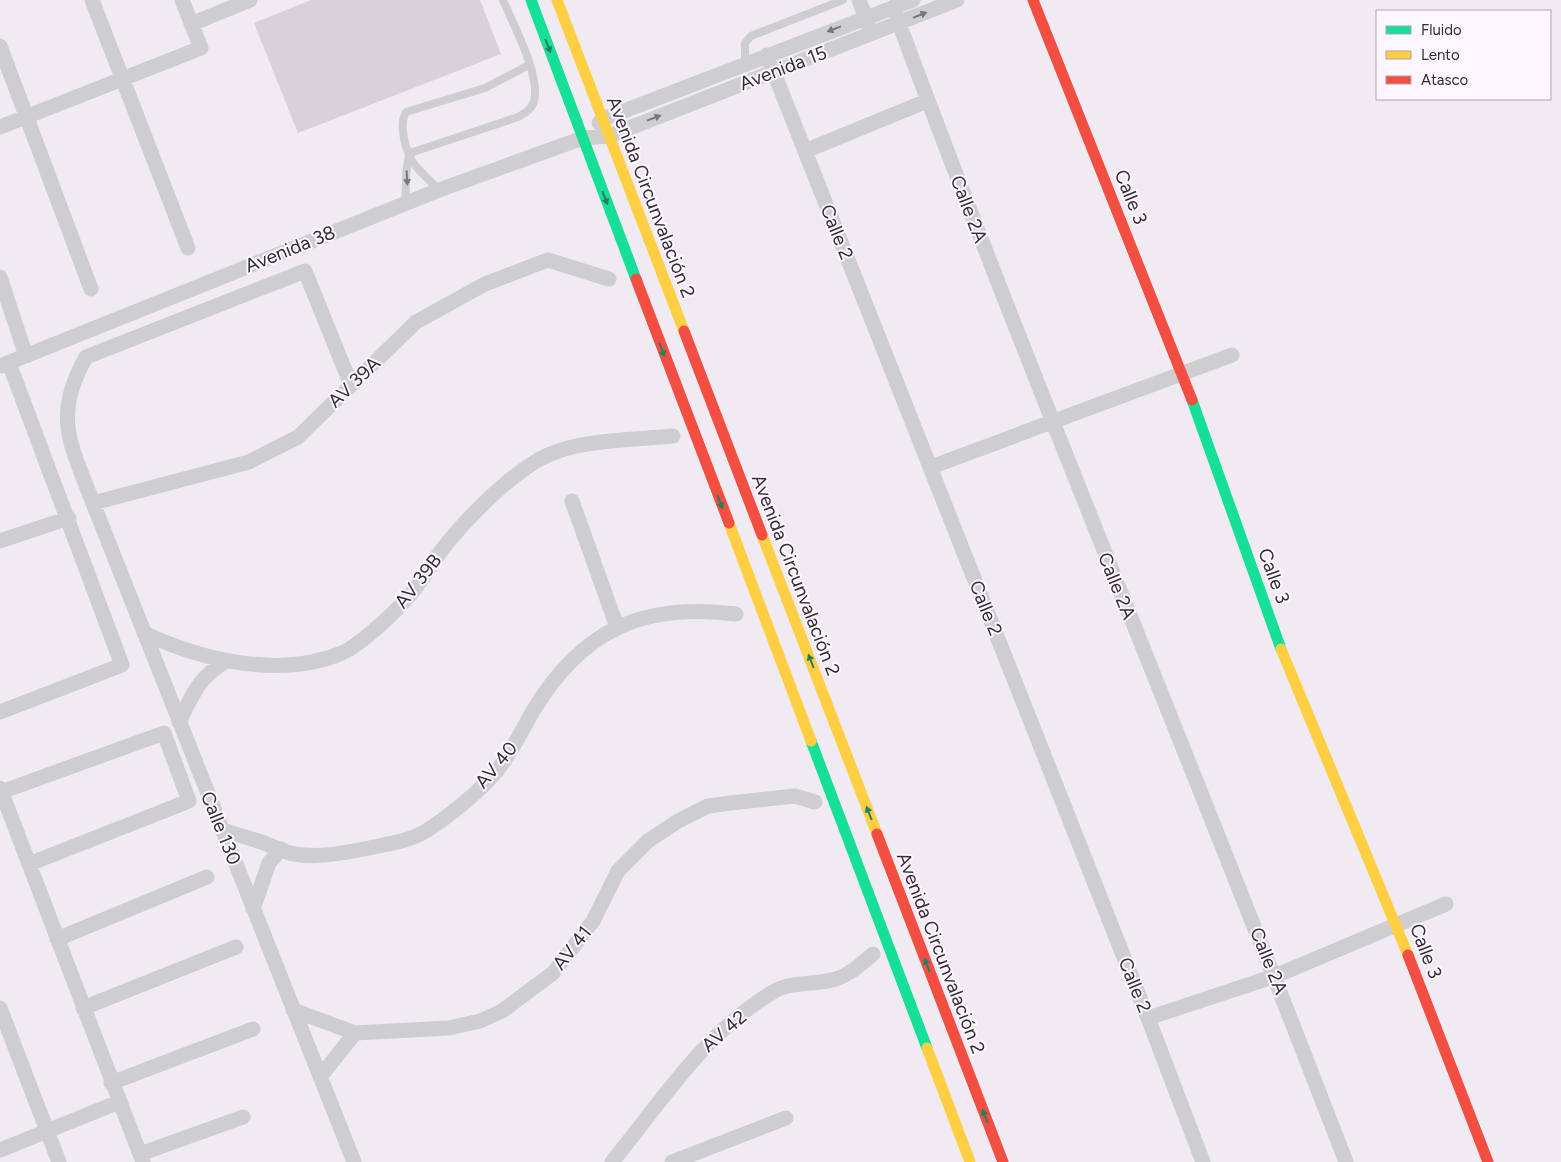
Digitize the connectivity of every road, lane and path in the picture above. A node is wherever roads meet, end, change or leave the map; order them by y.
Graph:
1 (92, 0) edge
2 (182, 0) edge
3 (250, 0) edge
4 (503, 0) edge
5 (531, 0) edge
6 (558, 0) edge
7 (843, 0) edge
8 (859, 0) edge
9 (913, 0) edge
10 (957, 0) edge
11 (1033, 0) edge
12 (893, 7) junction
13 (865, 18) junction
14 (899, 23) junction
15 (191, 24) junction
16 (872, 34) junction
17 (0, 46) edge
18 (767, 55) junction
19 (745, 64) junction
20 (529, 65) junction
21 (774, 72) junction
22 (124, 79) junction
23 (927, 101) junction
24 (27, 117) junction
25 (603, 119) junction
26 (0, 127) edge
27 (609, 136) junction
28 (583, 138) junction
29 (805, 151) junction
30 (410, 153) junction
31 (439, 190) junction
32 (405, 204) junction
33 (188, 248) dead end
34 (0, 277) edge
35 (609, 279) dead end
36 (91, 290) dead end
37 (1232, 355) dead end
38 (26, 356) junction
39 (4, 364) edge
40 (1182, 372) junction
41 (351, 385) junction
42 (1051, 422) junction
43 (673, 436) dead end
44 (931, 467) junction
45 (572, 501) dead end
46 (93, 503) junction
47 (69, 518) junction
48 (0, 541) edge
49 (736, 614) dead end
50 (618, 627) junction
51 (144, 633) junction
52 (226, 661) junction
53 (0, 712) edge
54 (179, 722) junction
55 (1, 790) edge
56 (816, 802) dead end
57 (222, 830) junction
58 (281, 849) junction
59 (29, 864) junction
60 (207, 877) dead end
61 (1446, 904) dead end
62 (253, 909) junction
63 (1396, 924) junction
64 (57, 939) junction
65 (236, 947) dead end
66 (873, 954) dead end
67 (1275, 976) junction
68 (0, 1008) edge
69 (83, 1008) junction
70 (293, 1010) junction
71 (1148, 1018) junction
72 (253, 1029) dead end
73 (355, 1033) junction
74 (320, 1077) junction
75 (112, 1083) junction
76 (119, 1102) junction
77 (242, 1117) dead end
78 (786, 1118) dead end
79 (46, 1129) junction
80 (0, 1150) edge
81 (352, 1157) edge
82 (141, 1158) edge
83 (59, 1162) edge
84 (612, 1162) edge
85 (672, 1162) edge
86 (970, 1162) edge
87 (1003, 1162) edge
88 (1203, 1162) edge
89 (1346, 1162) edge
90 (1488, 1162) edge

1 - 22 street
2 - 15 street
3 - 15 street
4 - 20 lane
5 -> 28 main road
6 - 25 main road, Avenida Circunvalación 2
7 - 19 lane
8 - 13 street
9 - 12 street, Avenida 15
14 -> 10 street, Avenida 15
11 - 40 main road, Calle 3
12 - 13 street, Avenida 15
12 - 14 street, Calle 2A
13 - 16 street
13 -> 18 street, Avenida 15
14 - 16 street, Avenida 15
14 - 23 street, Calle 2A
15 - 22 street
16 - 21 street, Avenida 15
17 - 24 street
18 - 19 street, Avenida 15
18 - 21 street, Calle 2
19 - 25 street, Avenida 15
20 - 30 lane
20 - 30 lane
27 -> 21 street, Avenida 15
21 - 29 street, Calle 2
22 - 24 street
22 - 33 street
23 - 29 street
23 - 42 street, Calle 2A
24 - 26 street
24 - 36 street
25 - 27 main road, Avenida Circunvalación 2
25 - 28 street, Avenida 38
27 - 28 street, Avenida 38
87 -> 27 main road, Avenida Circunvalación 2
28 - 31 street, Avenida 38
28 -> 86 main road
29 - 44 street, Calle 2
30 - 31 lane
30 -> 32 lane
31 - 32 street, Avenida 38
32 - 38 street, Avenida 38
34 - 38 street
35 - 41 street, AV 39A
37 - 40 street
38 - 39 street, Avenida 38
39 - 47 street
40 - 42 street
40 - 63 main road, Calle 3
41 - 46 street, AV 39A
41 - 46 street, Calle 130
42 - 44 street
42 - 67 street, Calle 2A
43 - 52 street, AV 39B
44 - 71 street, Calle 2
45 - 50 street
46 - 51 street, Calle 130
47 - 48 street
47 - 53 street
49 - 50 street, AV 40
50 - 58 street, AV 40
51 - 52 street, AV 39B
51 - 54 street, Calle 130
52 - 54 street
54 - 57 street, Calle 130
55 - 59 street
55 - 59 street
56 - 73 street, AV 41
57 - 58 street, AV 40
57 - 62 street, Calle 130
58 - 62 street
59 - 64 street
60 - 64 street
61 - 63 street
62 - 70 street, Calle 130
63 - 67 street
63 - 90 main road, Calle 3
64 - 69 street
65 - 69 street
66 - 84 street, AV 42
67 - 71 street
67 - 89 street, Calle 2A
68 - 79 street
69 - 75 street
70 - 73 street, AV 41
70 - 74 street, Calle 130
71 - 88 street, Calle 2
72 - 75 street
73 - 74 street
74 - 81 street, Calle 130
75 - 76 street
76 - 79 street
76 - 82 street
77 - 82 street
78 - 85 street
79 - 80 street
79 - 83 street

